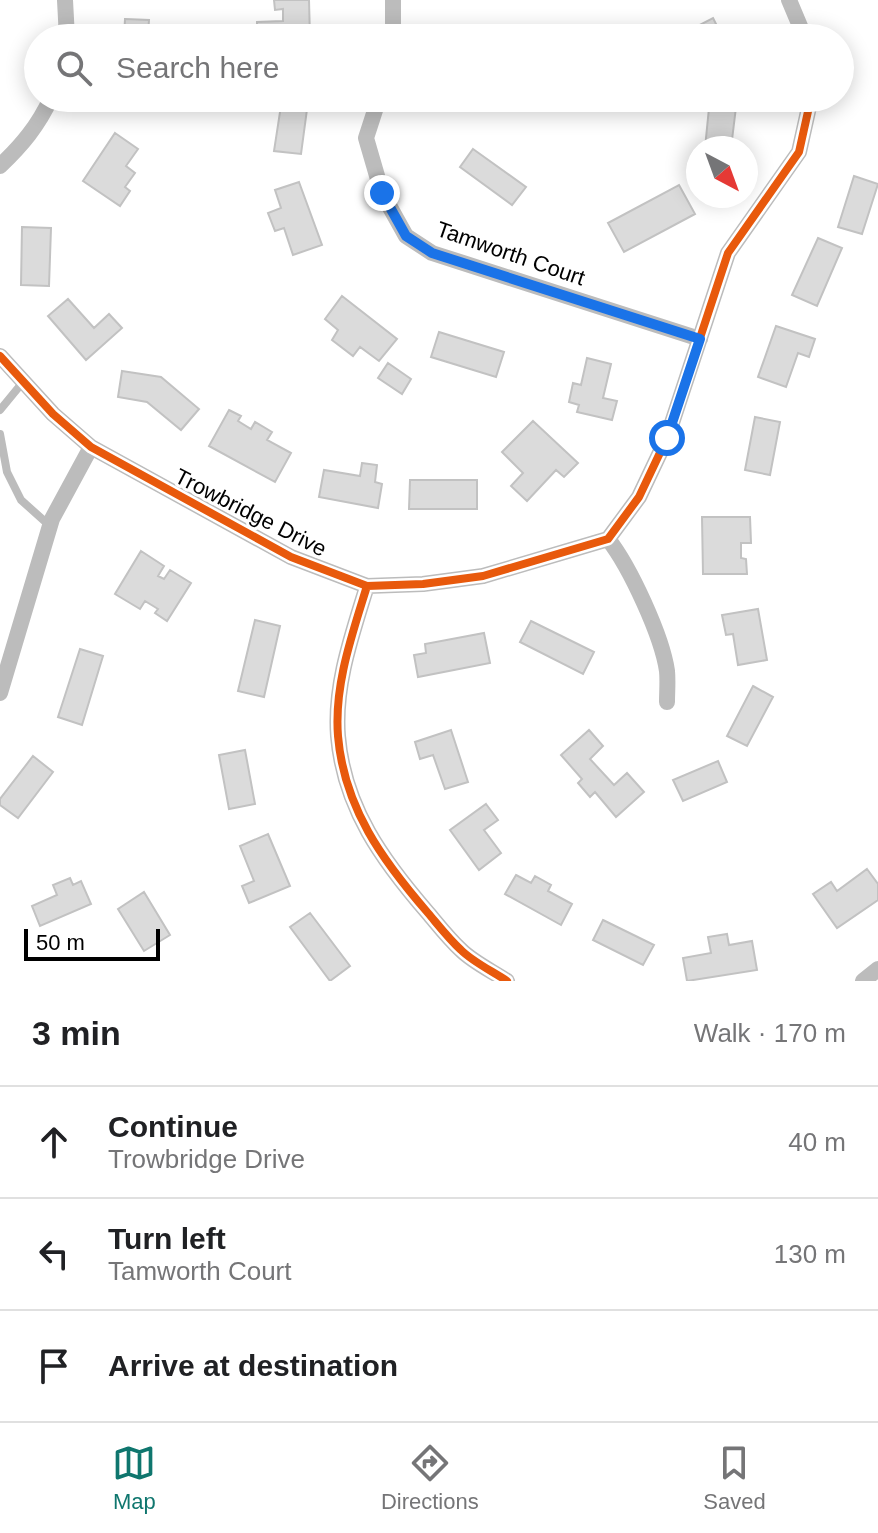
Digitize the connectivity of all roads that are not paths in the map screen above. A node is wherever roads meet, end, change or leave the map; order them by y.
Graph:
1 (65, 0) edge
2 (393, 0) edge
3 (789, 0) edge
4 (66, 24) edge
5 (393, 24) edge
6 (799, 24) edge
7 (45, 112) edge
8 (374, 112) edge
9 (808, 112) edge
10 (0, 166) edge
11 (700, 339) junction
12 (0, 356) edge
13 (23, 382) junction
14 (0, 410) edge
15 (0, 434) edge
16 (91, 447) junction
17 (50, 526) junction
18 (608, 539) junction
19 (367, 586) junction
20 (0, 693) edge
21 (667, 702) dead end
22 (878, 969) edge
23 (507, 981) edge
24 (863, 981) edge

1 - 4 street
2 - 5 street
3 - 6 street
7 - 10 street
8 - 11 street, Tamworth Court
9 - 11 street
11 - 18 street
12 - 13 street, Trowbridge Drive
13 - 14 lane
13 - 16 street, Trowbridge Drive
15 - 17 lane
16 - 17 street
16 - 19 street, Trowbridge Drive
17 - 20 street
18 - 19 street, Trowbridge Drive
18 - 21 street
19 - 23 street
22 - 24 street

